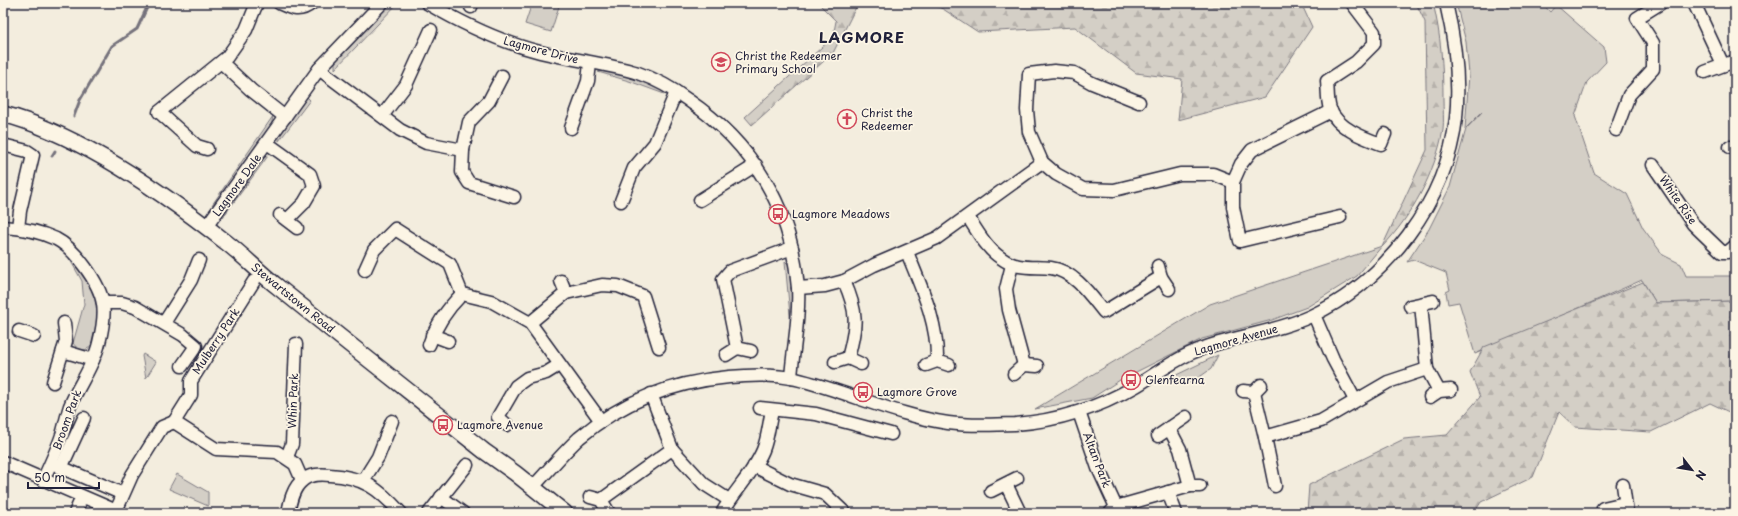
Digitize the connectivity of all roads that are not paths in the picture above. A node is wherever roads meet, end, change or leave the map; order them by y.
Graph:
1 (257, 3) edge
2 (279, 3) edge
3 (312, 3) edge
4 (382, 3) edge
5 (427, 3) edge
6 (1352, 3) edge
7 (1446, 3) edge
8 (1661, 3) edge
9 (1694, 3) edge
10 (431, 30) dead end
11 (1735, 61) edge
12 (221, 62) junction
13 (590, 63) junction
14 (1722, 65) junction
15 (319, 69) junction
16 (1705, 72) dead end
17 (502, 76) dead end
18 (676, 92) junction
19 (1139, 102) dead end
20 (1331, 111) junction
21 (3, 114) edge
22 (285, 116) junction
23 (382, 116) junction
24 (571, 128) dead end
25 (1616, 130) dead end
26 (1385, 134) dead end
27 (267, 143) junction
28 (3, 145) edge
29 (198, 150) dead end
30 (464, 150) junction
31 (1042, 162) junction
32 (756, 165) junction
33 (1653, 172) dead end
34 (1233, 182) junction
35 (514, 198) dead end
36 (700, 200) dead end
37 (621, 201) dead end
38 (968, 217) junction
39 (1340, 217) dead end
40 (3, 227) edge
41 (206, 227) junction
42 (18, 228) junction
43 (297, 228) dead end
44 (1735, 246) edge
45 (792, 248) junction
46 (907, 252) junction
47 (199, 260) dead end
48 (1012, 265) junction
49 (365, 270) dead end
50 (254, 281) dead end
51 (562, 281) dead end
52 (844, 281) junction
53 (798, 288) junction
54 (1169, 289) dead end
55 (566, 293) junction
56 (462, 294) junction
57 (103, 303) junction
58 (1421, 304) dead end
59 (1314, 315) junction
60 (64, 322) dead end
61 (164, 323) junction
62 (530, 323) junction
63 (19, 331) dead end
64 (34, 336) dead end
65 (448, 341) dead end
66 (654, 342) dead end
67 (296, 344) dead end
68 (737, 348) junction
69 (63, 351) junction
70 (751, 351) dead end
71 (726, 355) dead end
72 (848, 358) junction
73 (93, 360) junction
74 (835, 362) dead end
75 (861, 364) dead end
76 (937, 364) dead end
77 (560, 365) junction
78 (1024, 365) junction
79 (182, 366) dead end
80 (1037, 366) dead end
81 (1427, 369) junction
82 (1014, 374) dead end
83 (791, 378) junction
84 (53, 382) dead end
85 (1253, 389) dead end
86 (1440, 393) dead end
87 (651, 394) junction
88 (1355, 400) junction
89 (1079, 412) junction
90 (1186, 417) dead end
91 (84, 418) dead end
92 (392, 421) dead end
93 (601, 421) junction
94 (174, 422) junction
95 (507, 425) dead end
96 (1169, 428) junction
97 (891, 434) dead end
98 (1158, 436) dead end
99 (1265, 437) junction
100 (672, 449) junction
101 (287, 457) junction
102 (3, 462) edge
103 (467, 465) dead end
104 (754, 466) junction
105 (1017, 478) dead end
106 (44, 480) junction
107 (302, 480) junction
108 (363, 481) junction
109 (1006, 484) junction
110 (1622, 485) dead end
111 (533, 487) junction
112 (1276, 488) dead end
113 (991, 491) dead end
114 (1168, 492) junction
115 (123, 494) junction
116 (82, 497) junction
117 (444, 499) junction
118 (729, 500) junction
119 (1604, 508) dead end
120 (1626, 508) edge
121 (1113, 510) edge
122 (118, 512) edge
123 (75, 513) edge
124 (288, 513) edge
125 (401, 513) edge
126 (429, 513) edge
127 (463, 513) edge
128 (565, 513) edge
129 (609, 513) edge
130 (722, 513) edge
131 (845, 513) edge
132 (1020, 513) edge
133 (1176, 513) edge

1 - 12 street
2 - 3 street
4 - 15 street, Lagmore Dale
5 - 13 street, Lagmore Drive
6 - 20 street
7 - 59 street, Lagmore Avenue
8 - 25 street
9 - 14 street
10 - 23 street
11 - 14 street
12 - 22 street
12 - 29 street
13 - 18 street, Lagmore Drive
13 - 24 street, Lagmore Drive
14 - 16 street
15 - 22 street, Lagmore Dale
15 - 23 street
17 - 30 street
18 - 32 street, Lagmore Drive
18 - 37 street
19 - 31 street
20 - 26 street
20 - 34 street
21 - 41 main road, Stewartstown Road
22 - 27 street, Lagmore Dale
23 - 30 street
27 - 41 street, Lagmore Dale
27 - 43 street, Lagmore Dale
28 - 42 street
30 - 35 street
31 - 34 street
31 - 38 street
32 - 36 street
32 - 45 street, Lagmore Drive
33 - 44 street, White Rise
34 - 39 street
38 - 46 street
38 - 48 street
40 - 42 street, Broom Park
41 - 111 main road, Stewartstown Road
42 - 57 street, Broom Park
45 - 53 street, Lagmore Drive
45 - 68 street
46 - 52 street
46 - 76 street
47 - 61 street
48 - 54 street
48 - 78 street
49 - 56 street
50 - 94 street, Mulberry Park
51 - 55 street
52 - 53 street
52 - 72 street
53 - 83 street, Lagmore Drive
55 - 62 street
55 - 66 street
56 - 62 street
56 - 65 street
57 - 61 street
57 - 73 street, Broom Park
58 - 81 street
59 - 88 street
59 - 89 street, Lagmore Avenue
60 - 69 street
61 - 79 street
62 - 77 street
63 - 64 street
67 - 101 street, Whin Park
68 - 70 street
68 - 71 street
69 - 73 street
69 - 84 street
72 - 74 street
72 - 75 street
73 - 106 street, Broom Park
77 - 93 street
77 - 95 street
78 - 80 street
78 - 82 street
81 - 86 street
81 - 88 street
83 - 87 street, Lagmore Avenue
83 - 89 street, Lagmore Avenue
85 - 99 street
87 - 93 street, Lagmore Avenue
87 - 100 street
88 - 99 street
89 - 121 street, Altan Park
90 - 96 street
91 - 115 street, Broom Park
92 - 108 street
93 - 111 street, Lagmore Avenue
94 - 101 street
94 - 115 street, Mulberry Park
96 - 98 street
96 - 114 street
97 - 104 street
99 - 112 street
100 - 118 street
100 - 129 street
101 - 107 street
102 - 106 street
103 - 117 street
104 - 118 street
104 - 131 street
105 - 109 street
106 - 116 street
107 - 108 street
107 - 124 street
108 - 125 street
109 - 113 street
109 - 132 street
110 - 120 street
111 - 128 main road, Stewartstown Road
114 - 121 street
114 - 133 street
115 - 122 street, Mulberry Park
116 - 122 street
116 - 123 street
117 - 126 street
117 - 127 street
118 - 130 street
119 - 120 street

